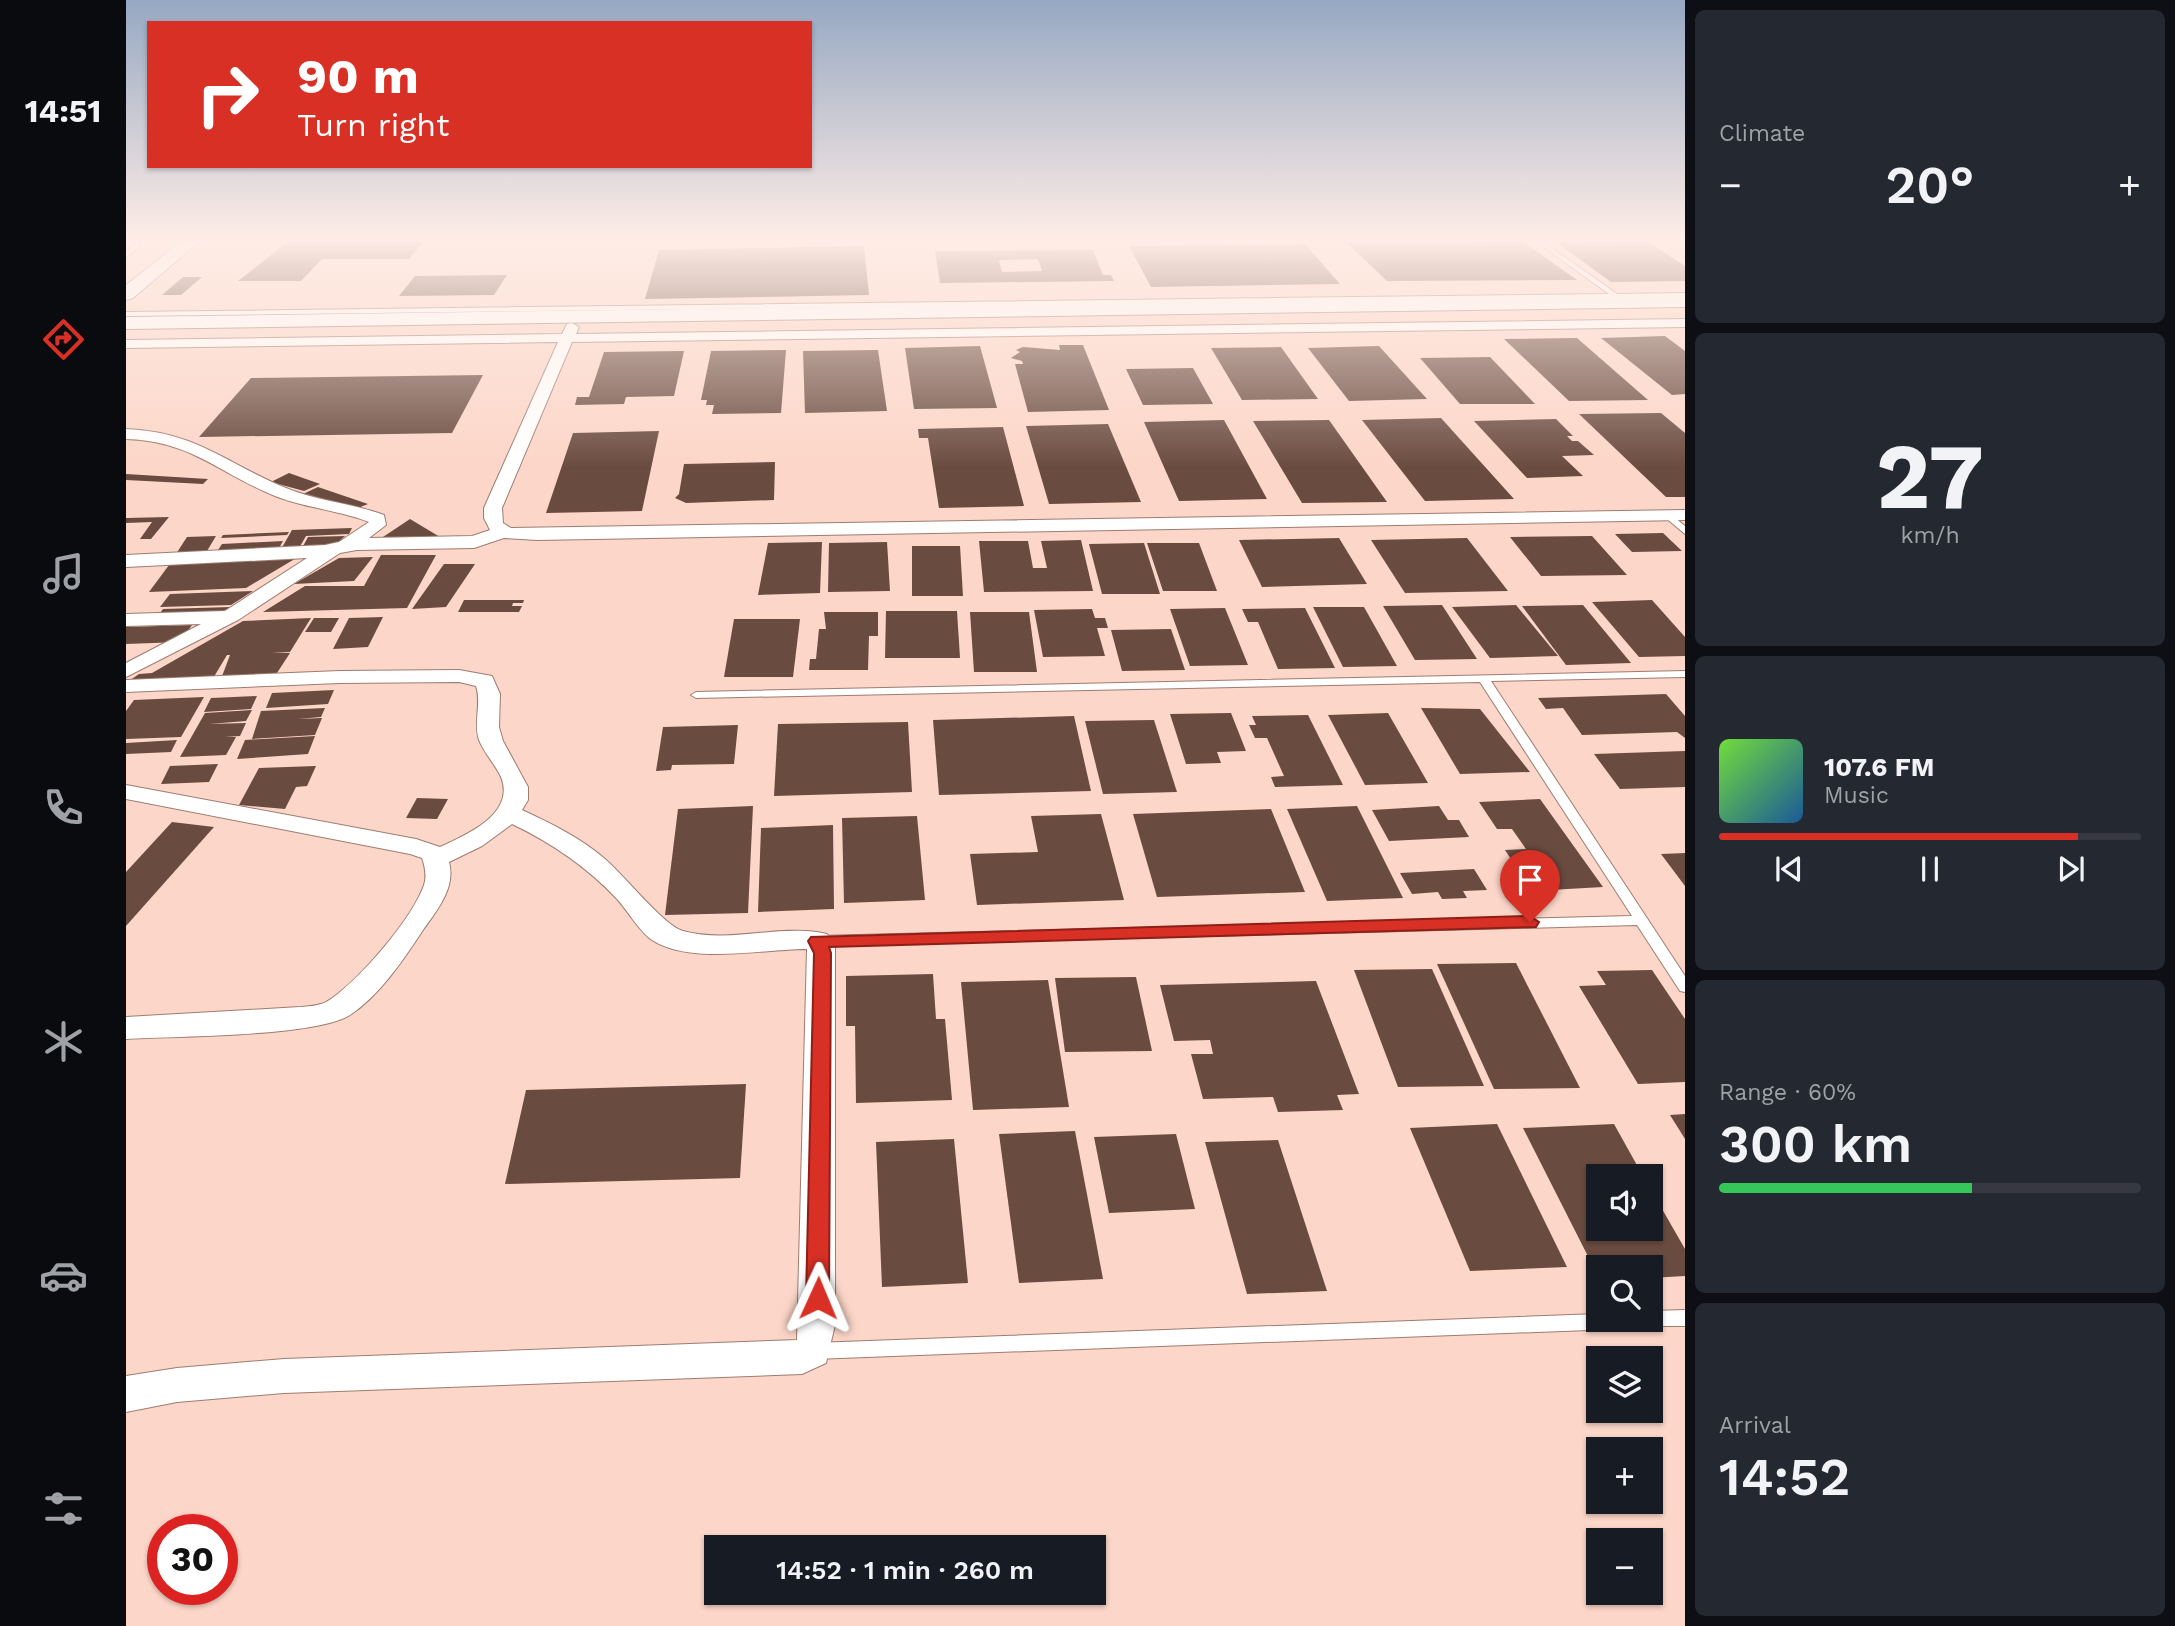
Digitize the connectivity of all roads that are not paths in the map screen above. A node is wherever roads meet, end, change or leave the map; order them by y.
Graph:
1 (1048, 317) edge
2 (1524, 317) edge
3 (126, 323) edge
4 (1685, 323) edge
5 (572, 328) junction
6 (126, 335) edge
7 (126, 344) edge
8 (126, 433) edge
9 (1677, 515) edge
10 (1685, 531) edge
11 (503, 532) junction
12 (335, 548) junction
13 (126, 561) edge
14 (231, 617) junction
15 (126, 620) edge
16 (126, 671) edge
17 (1685, 674) edge
18 (1484, 679) junction
19 (126, 686) edge
20 (696, 695) dead end
21 (126, 792) edge
22 (508, 813) junction
23 (435, 859) junction
24 (1640, 919) junction
25 (817, 941) junction
26 (1685, 987) edge
27 (126, 1028) edge
28 (1685, 1318) edge
29 (1663, 1319) edge
30 (1586, 1322) edge
31 (813, 1351) junction
32 (126, 1394) edge

1 - 5 main road
2 - 5 main road
3 - 5 main road
4 - 5 street
5 - 6 main road
5 - 7 street
5 - 11 street
8 - 12 street
9 - 10 lane
9 - 11 street
11 - 12 street
12 - 13 street
12 - 14 street
14 - 15 street
14 - 16 street
17 - 18 lane
18 - 20 lane
18 - 24 lane
19 - 22 street
21 - 23 street
22 - 23 street
22 - 25 street
23 - 27 street
24 - 25 lane
24 - 26 lane
25 - 31 street
28 - 29 lane
30 - 31 lane
31 - 32 street

